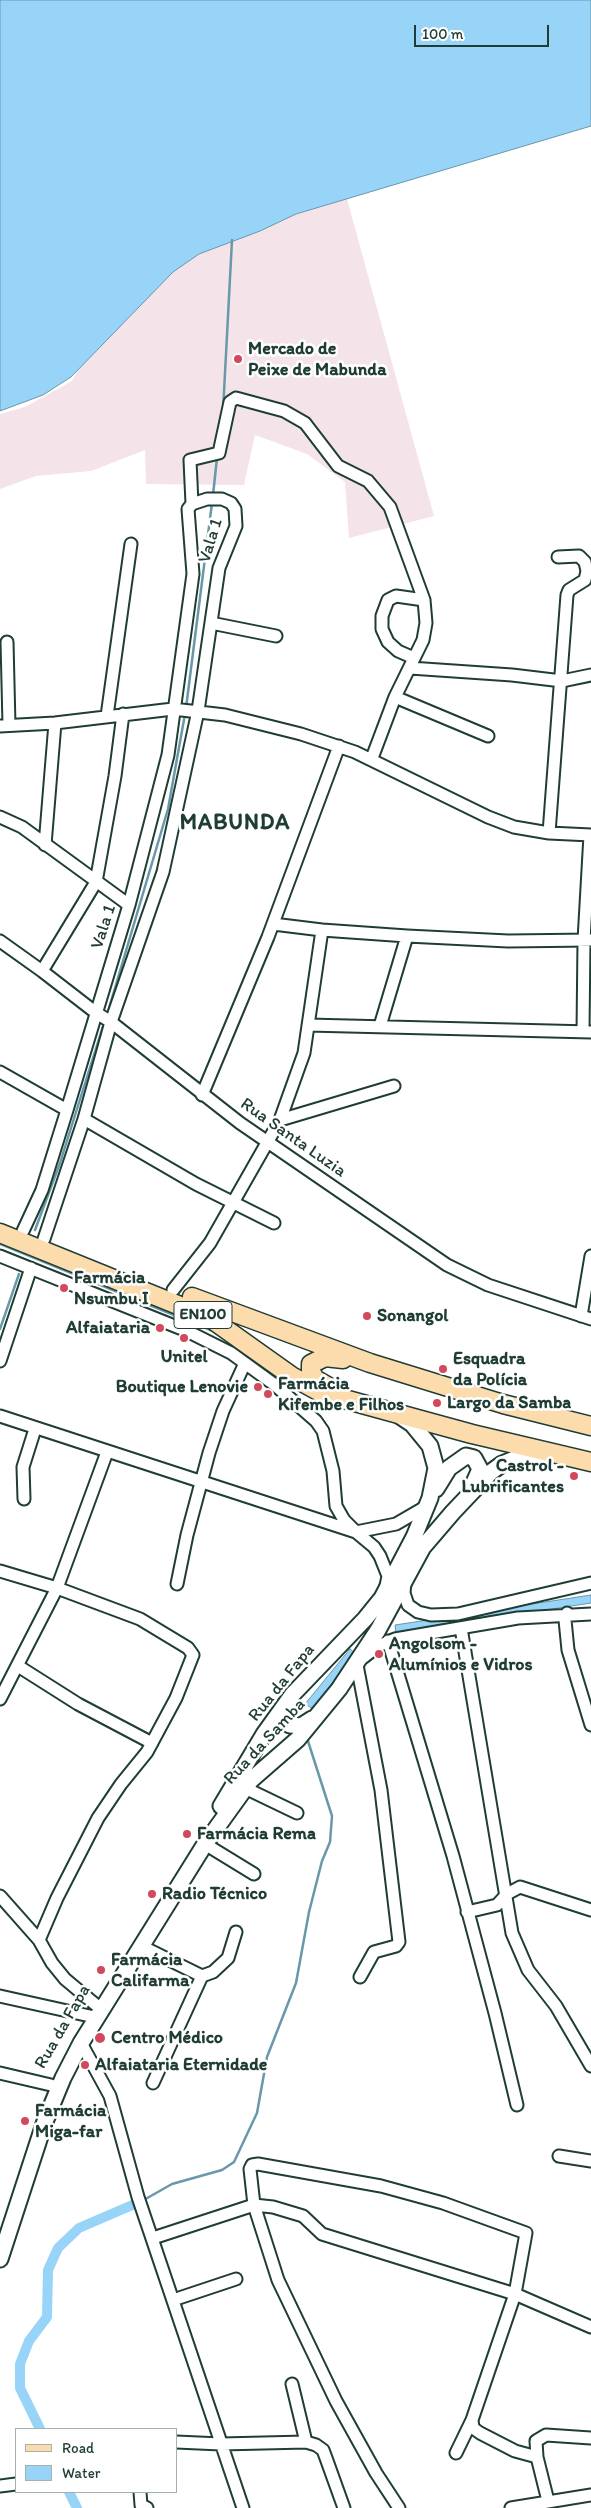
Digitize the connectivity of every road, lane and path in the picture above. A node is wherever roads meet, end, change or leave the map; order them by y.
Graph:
1 (192, 504) junction
2 (131, 544) dead end
3 (558, 557) dead end
4 (424, 600) junction
5 (211, 623) junction
6 (276, 636) dead end
7 (7, 642) dead end
8 (412, 663) junction
9 (591, 675) edge
10 (562, 681) junction
11 (395, 698) junction
12 (176, 709) junction
13 (195, 710) junction
14 (123, 714) junction
15 (107, 716) junction
16 (55, 723) junction
17 (4, 725) edge
18 (488, 736) dead end
19 (339, 746) junction
20 (372, 758) junction
21 (0, 817) edge
22 (549, 833) junction
23 (590, 835) edge
24 (45, 845) junction
25 (96, 882) junction
26 (129, 905) junction
27 (273, 924) junction
28 (322, 930) junction
29 (407, 936) junction
30 (588, 940) edge
31 (0, 941) edge
32 (42, 971) junction
33 (102, 1017) junction
34 (308, 1025) junction
35 (380, 1026) junction
36 (587, 1032) edge
37 (0, 1072) edge
38 (394, 1086) dead end
39 (202, 1095) junction
40 (67, 1110) junction
41 (84, 1119) junction
42 (280, 1120) junction
43 (268, 1141) junction
44 (234, 1203) junction
45 (0, 1222) edge
46 (274, 1223) dead end
47 (23, 1231) junction
48 (0, 1233) edge
49 (44, 1239) junction
50 (0, 1256) edge
51 (591, 1256) edge
52 (31, 1268) junction
53 (174, 1290) junction
54 (586, 1318) edge
55 (0, 1361) edge
56 (245, 1363) junction
57 (370, 1363) junction
58 (358, 1403) junction
59 (397, 1413) junction
60 (0, 1416) edge
61 (591, 1426) edge
62 (35, 1428) junction
63 (107, 1452) junction
64 (562, 1455) junction
65 (591, 1462) edge
66 (200, 1483) junction
67 (24, 1499) dead end
68 (427, 1506) junction
69 (453, 1512) junction
70 (356, 1532) junction
71 (0, 1571) edge
72 (408, 1572) junction
73 (591, 1583) edge
74 (177, 1584) dead end
75 (57, 1588) junction
76 (376, 1605) junction
77 (567, 1613) junction
78 (591, 1614) edge
79 (461, 1628) junction
80 (388, 1641) junction
81 (18, 1666) junction
82 (354, 1669) junction
83 (300, 1685) junction
84 (0, 1699) edge
85 (326, 1704) junction
86 (591, 1725) edge
87 (152, 1743) junction
88 (245, 1788) junction
89 (296, 1813) dead end
90 (205, 1844) junction
91 (254, 1874) dead end
92 (507, 1894) junction
93 (0, 1896) edge
94 (591, 1910) edge
95 (467, 1912) junction
96 (236, 1932) dead end
97 (39, 1940) junction
98 (143, 1947) junction
99 (202, 1976) junction
100 (360, 1977) dead end
101 (0, 1996) edge
102 (93, 2011) junction
103 (81, 2044) junction
104 (591, 2066) edge
105 (0, 2073) edge
106 (153, 2083) dead end
107 (51, 2085) junction
108 (517, 2105) dead end
109 (559, 2156) dead end
110 (591, 2161) edge
111 (254, 2205) junction
112 (0, 2235) edge
113 (152, 2238) junction
114 (0, 2259) edge
115 (236, 2279) dead end
116 (515, 2294) junction
117 (173, 2300) junction
118 (591, 2327) edge
119 (292, 2384) dead end
120 (472, 2420) junction
121 (591, 2438) edge
122 (178, 2442) edge
123 (306, 2442) junction
124 (222, 2444) junction
125 (456, 2454) dead end
126 (537, 2457) junction
127 (15, 2484) edge
128 (0, 2486) edge
129 (140, 2493) edge
130 (591, 2495) edge
131 (548, 2501) junction
132 (146, 2508) edge
133 (243, 2508) edge
134 (344, 2508) edge
135 (399, 2508) edge
136 (511, 2508) edge

1 - 4 street
1 - 5 street, Vala 1
1 - 12 street, Vala 1
2 - 15 street
3 - 10 street
4 - 8 street
4 - 8 street
5 - 6 street
5 - 13 street, Vala 1
7 - 17 street
8 - 10 street
8 - 11 street
9 - 10 street
10 - 22 street
11 - 18 street
11 - 20 street
12 - 13 street
12 - 14 street
12 - 26 street, Vala 1
13 - 19 street
13 - 33 street, Vala 1
14 - 15 street
14 - 25 street
15 - 16 street
16 - 17 street
16 - 24 street
19 - 20 street
19 - 27 street
20 - 22 street
21 - 24 street
22 - 23 street
23 - 30 street
24 - 25 street
25 - 26 street
25 - 32 street
26 - 33 street, Vala 1
27 - 28 street
27 - 39 street
28 - 29 street
28 - 34 street
29 - 30 street
29 - 35 street
30 - 36 street
31 - 32 street, Rua Santa Luzia
32 - 33 street, Rua Santa Luzia
33 - 39 street, Rua Santa Luzia
33 - 40 street, Vala 1
33 - 41 street, Vala 1
34 - 35 street
34 - 42 street
35 - 36 street
37 - 40 street
38 - 42 street
39 - 43 street, Rua Santa Luzia
40 - 47 street, Vala 1
41 - 44 street
41 - 49 street, Vala 1
42 - 43 street
43 - 44 street
43 - 54 street, Rua Santa Luzia
44 - 46 street
44 - 53 street
45 - 47 main road, EN100
47 - 49 main road, EN100
48 - 58 main road, EN100
49 - 53 main road, EN100
50 - 52 street
51 - 54 street
52 - 55 street
52 - 56 street
53 - 57 main road, EN100
56 - 66 street
56 - 70 street
57 - 58 main road
57 - 61 main road, EN100
58 - 59 main road, EN100
59 - 64 main road, EN100
59 - 68 main road, Rua da Fapa
60 - 62 street
62 - 63 street
62 - 67 street
63 - 66 street
63 - 75 street
64 - 65 main road, EN100
64 - 69 main road, Rua da Samba
66 - 70 street
66 - 74 street
68 - 69 main road
68 - 70 street
68 - 76 main road, Rua da Fapa
69 - 72 main road, Rua da Samba
70 - 76 street
71 - 75 street
72 - 73 street
72 - 82 main road, Rua da Samba
75 - 81 street
75 - 87 street
76 - 83 main road, Rua da Fapa
77 - 78 street
77 - 79 street
77 - 86 street
79 - 80 street
79 - 92 street
80 - 82 street
80 - 95 street
81 - 84 street
81 - 87 street
82 - 85 main road, Rua da Samba
82 - 100 street
83 - 85 main road
83 - 102 main road, Rua da Fapa
85 - 88 main road, Rua da Samba
87 - 97 street
88 - 89 street
88 - 90 main road, Rua da Samba
90 - 91 street
90 - 98 main road, Rua da Samba
92 - 94 street
92 - 95 street
92 - 104 street
93 - 97 street
95 - 108 street
96 - 99 street
97 - 102 street
98 - 99 street
98 - 103 main road, Rua da Samba
99 - 106 street
101 - 102 street
102 - 107 main road, Rua da Fapa
103 - 113 street
103 - 114 main road, Rua da Samba
105 - 107 street
107 - 112 main road
109 - 110 street
111 - 113 street
111 - 116 street
111 - 116 street
111 - 135 street
113 - 117 street
115 - 117 street
116 - 118 street
116 - 120 street
117 - 124 street
119 - 123 street
120 - 125 street
120 - 126 street
121 - 126 street
122 - 124 street
123 - 124 street
123 - 134 street
124 - 133 street
126 - 131 street
127 - 128 street
129 - 132 street
130 - 131 street
131 - 136 street

